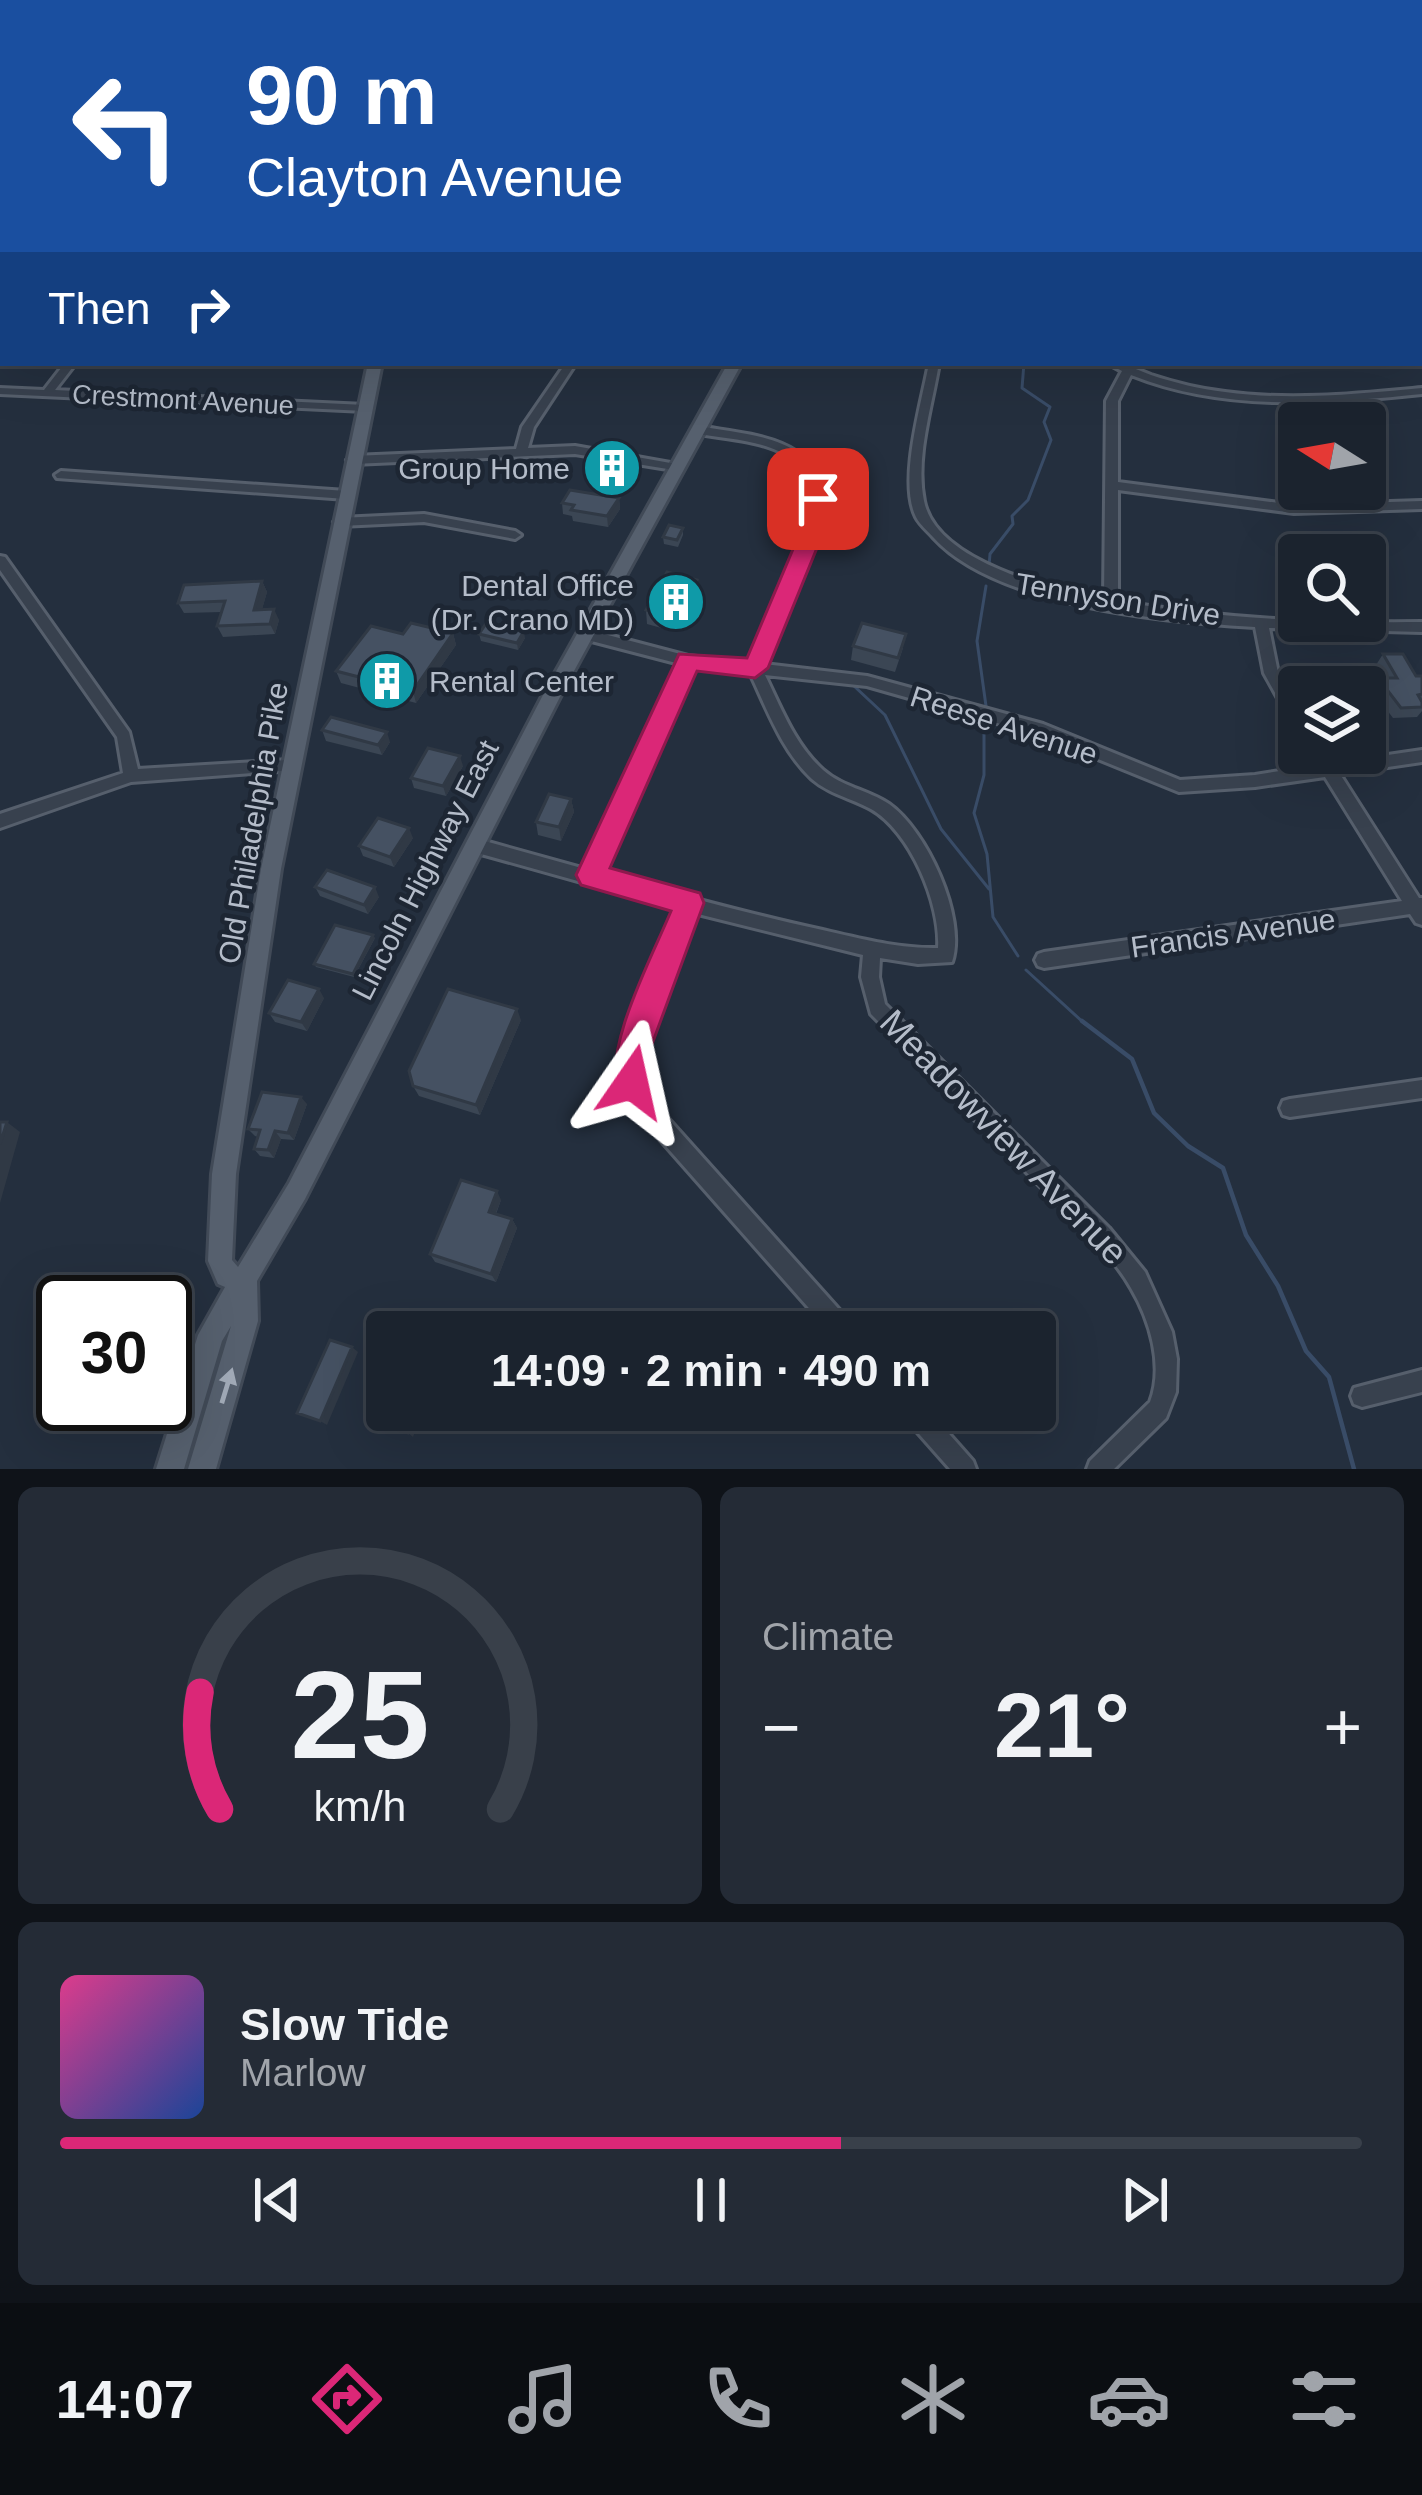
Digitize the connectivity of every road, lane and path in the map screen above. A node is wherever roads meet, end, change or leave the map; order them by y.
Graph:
1 (68, 366) edge
2 (374, 366) edge
3 (569, 366) edge
4 (732, 366) edge
5 (934, 366) edge
6 (1119, 366) edge
7 (1128, 370) junction
8 (0, 391) edge
9 (1422, 391) edge
10 (47, 393) junction
11 (365, 408) junction
12 (698, 430) junction
13 (521, 452) junction
14 (353, 460) junction
15 (676, 468) junction
16 (61, 476) dead end
17 (1111, 485) junction
18 (346, 495) junction
19 (1416, 506) edge
20 (340, 521) junction
21 (1422, 524) edge
22 (515, 535) dead end
23 (0, 560) edge
24 (1111, 604) junction
25 (1261, 621) junction
26 (1422, 627) edge
27 (585, 634) junction
28 (688, 661) junction
29 (755, 668) junction
30 (1278, 686) edge
31 (1422, 757) edge
32 (1386, 762) edge
33 (289, 766) junction
34 (1295, 774) edge
35 (1332, 774) edge
36 (131, 776) junction
37 (0, 821) edge
38 (474, 845) junction
39 (591, 875) junction
40 (689, 903) junction
41 (1420, 910) edge
42 (872, 948) junction
43 (1044, 960) dead end
44 (1422, 1089) edge
45 (1290, 1108) dead end
46 (245, 1282) junction
47 (825, 1311) edge
48 (1422, 1381) edge
49 (1362, 1396) dead end
50 (931, 1431) edge
51 (170, 1469) edge
52 (202, 1469) edge
53 (964, 1469) edge
54 (1098, 1469) edge

1 - 10 street
2 - 11 main road, Old Philadelphia Pike
3 - 13 street
4 - 12 main road, Lincoln Highway East
5 - 24 street, Tennyson Drive
6 - 7 street
7 - 9 street
7 - 17 street
8 - 10 street, Crestmont Avenue
10 - 11 street, Crestmont Avenue
11 - 14 main road, Old Philadelphia Pike
12 - 15 main road, Lincoln Highway East
12 - 29 street
13 - 14 street
13 - 15 street
14 - 18 main road, Old Philadelphia Pike
15 - 27 main road, Lincoln Highway East
16 - 18 street
17 - 19 street
17 - 24 street
18 - 20 main road, Old Philadelphia Pike
19 - 21 street
20 - 22 street
20 - 33 main road, Old Philadelphia Pike
23 - 36 street
24 - 25 street, Tennyson Drive
25 - 26 street, Tennyson Drive
25 - 30 street
27 - 28 street, Reese Avenue
27 - 38 main road, Lincoln Highway East
28 - 29 street, Reese Avenue
28 - 39 street
29 - 34 street, Reese Avenue
29 - 42 street
31 - 32 street, Reese Avenue
33 - 36 street
33 - 46 main road, Old Philadelphia Pike
35 - 41 street
36 - 37 street
38 - 39 street
38 - 46 main road, Lincoln Highway East
39 - 40 street
40 - 42 street
40 - 47 street
41 - 43 street, Francis Avenue
42 - 54 street, Meadowview Avenue
44 - 45 street
46 - 51 main road, Lincoln Highway East
52 -> 46 main road, Lincoln Highway East
48 - 49 street
50 - 53 street

